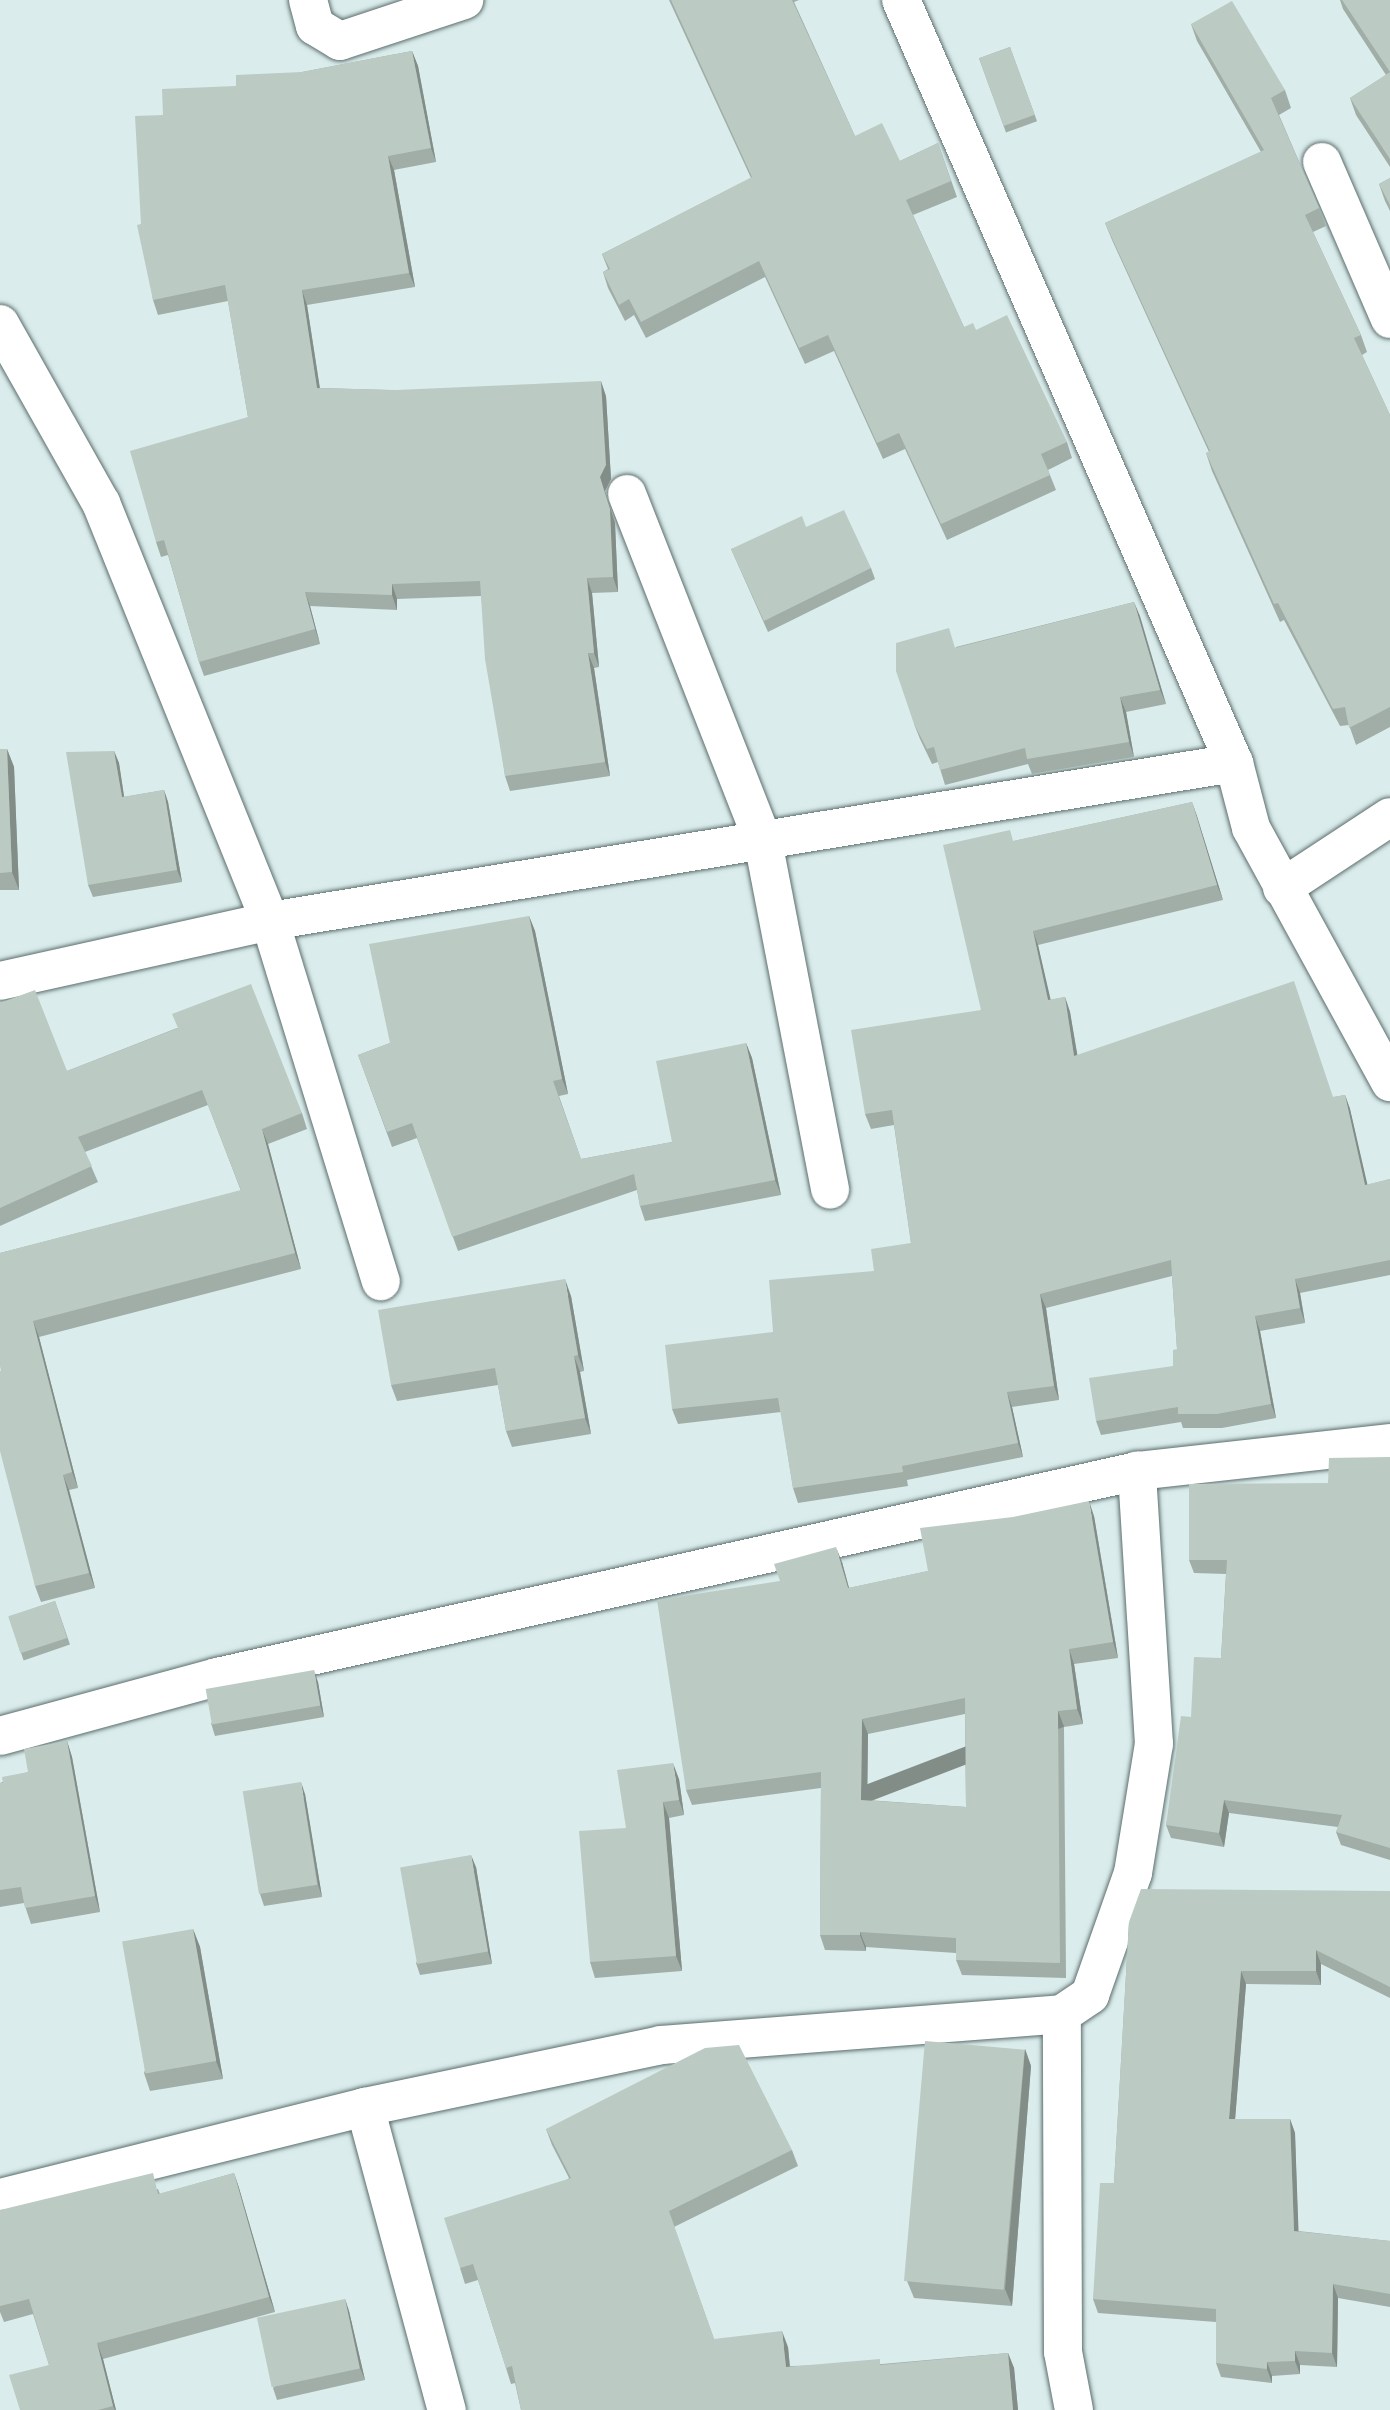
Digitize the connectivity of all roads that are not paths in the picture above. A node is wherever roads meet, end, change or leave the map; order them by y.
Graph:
1 (308, 0) edge
2 (464, 0) edge
3 (901, 0) edge
4 (1322, 162) dead end
5 (1390, 319) edge
6 (0, 324) edge
7 (627, 494) dead end
8 (1234, 763) junction
9 (1390, 817) edge
10 (762, 841) junction
11 (1282, 888) junction
12 (270, 921) junction
13 (0, 981) edge
14 (1390, 1082) edge
15 (830, 1190) dead end
16 (381, 1281) dead end
17 (1390, 1443) edge
18 (1137, 1471) junction
19 (0, 1736) edge
20 (1062, 2014) junction
21 (365, 2107) junction
22 (0, 2197) edge
23 (447, 2410) edge
24 (1074, 2410) edge

1 - 2 street
3 - 8 street
4 - 5 street
6 - 12 street
7 - 10 street
8 - 10 street
8 - 11 street
9 - 11 street
10 - 12 street
10 - 15 street
11 - 14 street
12 - 13 street
12 - 16 street
17 - 18 street
18 - 19 street
18 - 20 street
20 - 21 street
20 - 24 street
21 - 22 street
21 - 23 street

